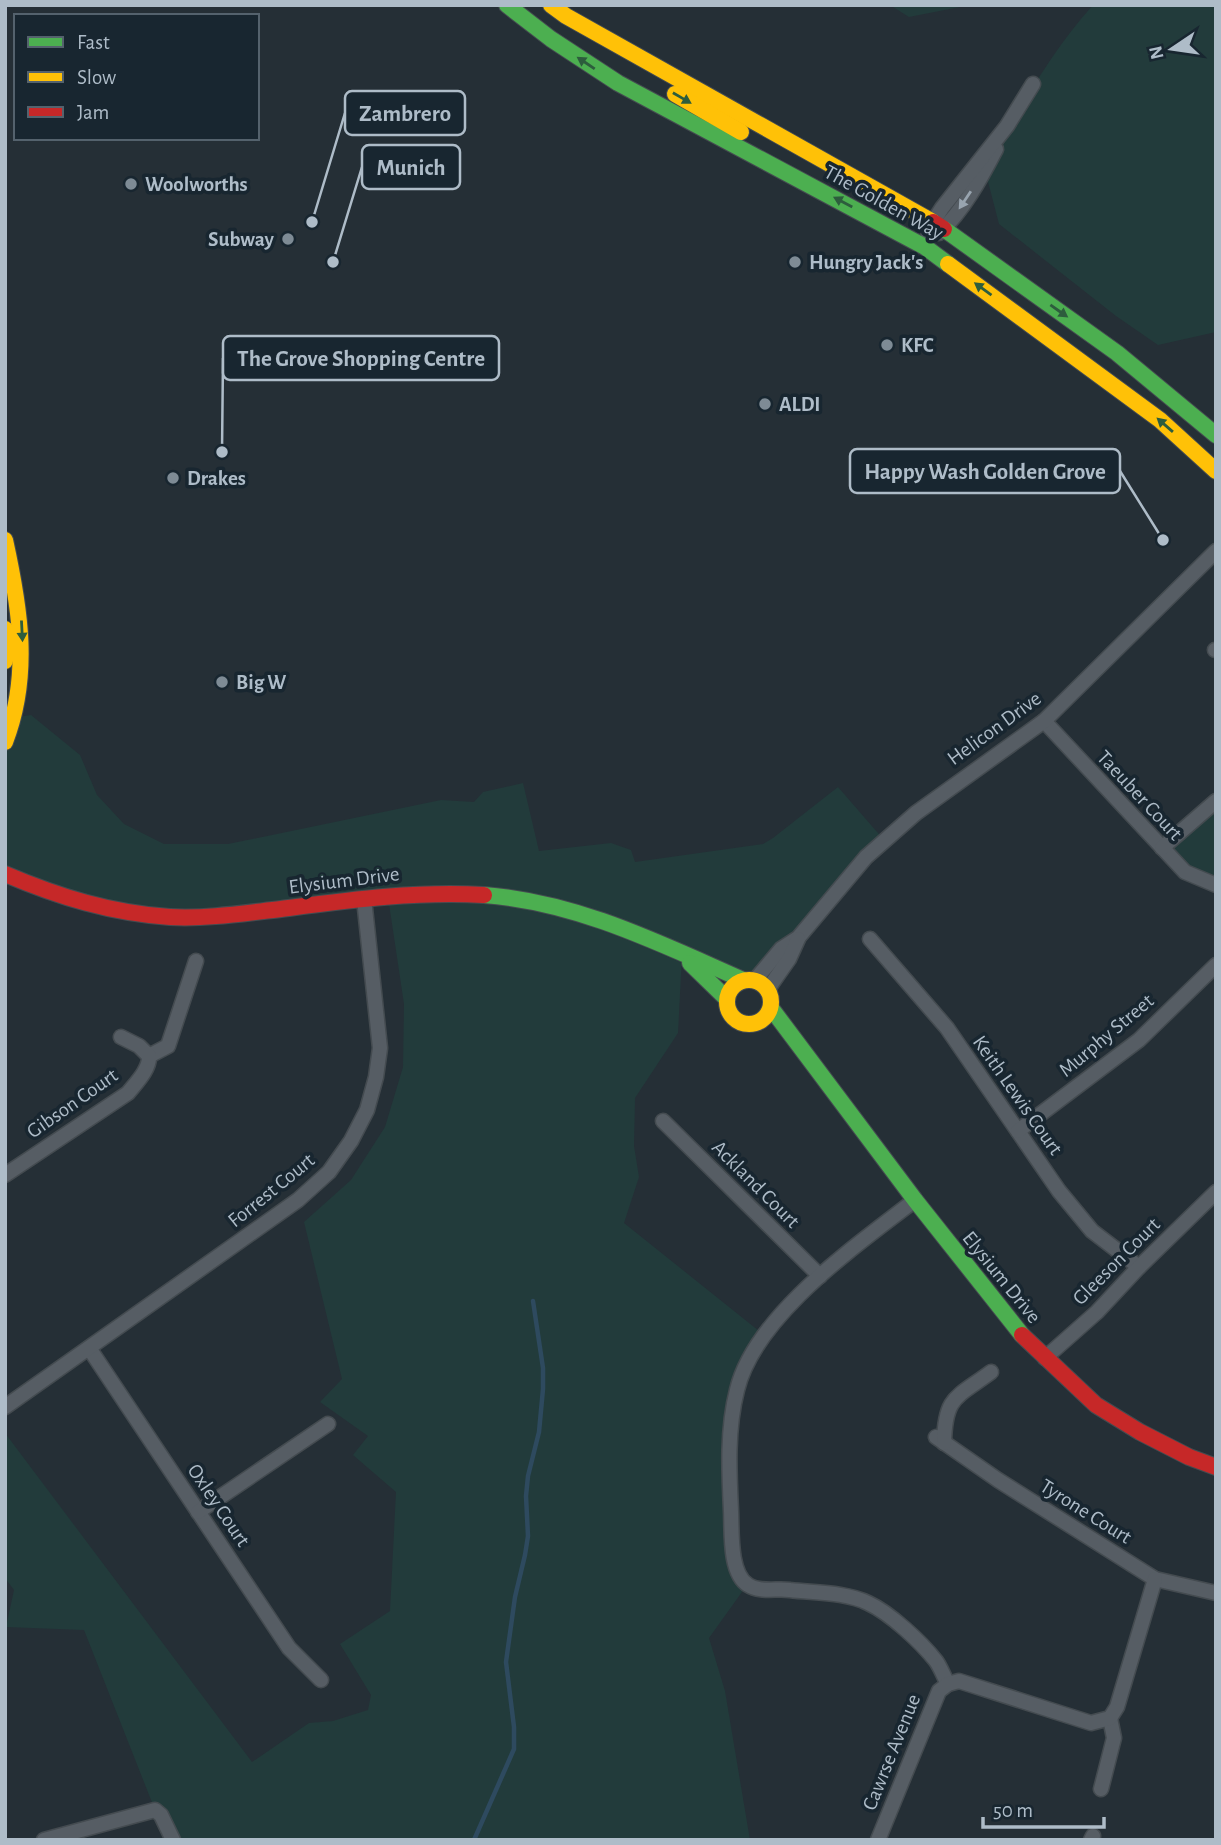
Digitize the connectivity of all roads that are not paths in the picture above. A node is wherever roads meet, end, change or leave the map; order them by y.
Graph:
1 (507, 5) edge
2 (551, 5) edge
3 (566, 16) junction
4 (1033, 84) dead end
5 (795, 146) junction
6 (784, 171) junction
7 (938, 226) junction
8 (925, 247) junction
9 (1216, 435) edge
10 (1216, 471) edge
11 (5, 540) edge
12 (1216, 551) edge
13 (5, 629) edge
14 (5, 661) edge
15 (1044, 721) junction
16 (5, 742) edge
17 (1216, 801) edge
18 (1162, 848) junction
19 (6, 874) edge
20 (1216, 885) edge
21 (364, 899) junction
22 (870, 939) dead end
23 (682, 956) junction
24 (197, 961) dead end
25 (1216, 965) edge
26 (755, 983) junction
27 (727, 999) junction
28 (766, 1014) junction
29 (121, 1037) dead end
30 (149, 1056) junction
31 (663, 1121) dead end
32 (1018, 1131) junction
33 (5, 1175) edge
34 (1216, 1192) edge
35 (915, 1200) junction
36 (1139, 1267) junction
37 (820, 1276) junction
38 (89, 1348) junction
39 (1045, 1358) junction
40 (991, 1372) dead end
41 (5, 1407) edge
42 (328, 1424) dead end
43 (1216, 1468) edge
44 (198, 1512) junction
45 (1155, 1579) junction
46 (1216, 1593) edge
47 (321, 1680) dead end
48 (948, 1684) junction
49 (1110, 1718) junction
50 (1101, 1789) dead end
51 (69, 1837) edge
52 (44, 1840) edge
53 (173, 1840) edge
54 (878, 1840) edge

6 -> 1 main road, The Golden Way
2 - 3 main road, The Golden Way
3 - 5 main road, The Golden Way
3 -> 6 main road
4 - 7 street
5 - 6 main road
5 - 7 main road, The Golden Way
8 -> 6 main road, The Golden Way
7 - 8 street
7 -> 9 main road, The Golden Way
10 -> 8 main road, The Golden Way
11 -> 16 main road
12 - 15 street, Helicon Drive
13 - 14 main road
15 - 18 street, Taeuber Court
15 - 26 street, Helicon Drive
17 - 18 street
18 - 20 street, Taeuber Court
19 - 21 main road, Elysium Drive
21 - 23 main road, Elysium Drive
21 - 38 street, Forrest Court
22 - 32 street, Keith Lewis Court
23 - 26 main road, Elysium Drive
23 - 27 main road, Elysium Drive
24 - 30 street, Gibson Court
25 - 32 street, Murphy Street
26 - 27 main road
26 - 28 main road
27 - 28 main road
28 - 35 main road, Elysium Drive
29 - 30 street, Gibson Court
30 - 33 street, Gibson Court
31 - 37 street, Ackland Court
32 - 36 street, Keith Lewis Court
34 - 36 street, Gleeson Court
35 - 37 street
35 - 39 main road, Elysium Drive
36 - 39 street, Gleeson Court
37 - 48 street
38 - 41 street, Forrest Court
38 - 44 street, Oxley Court
39 - 43 main road, Elysium Drive
40 - 45 street, Tyrone Court
42 - 44 street
44 - 47 street, Oxley Court
45 - 46 street, Tyrone Court
45 - 49 street
48 - 49 street
48 - 54 street, Cawrse Avenue
49 - 50 street
51 - 52 street
51 - 53 street

